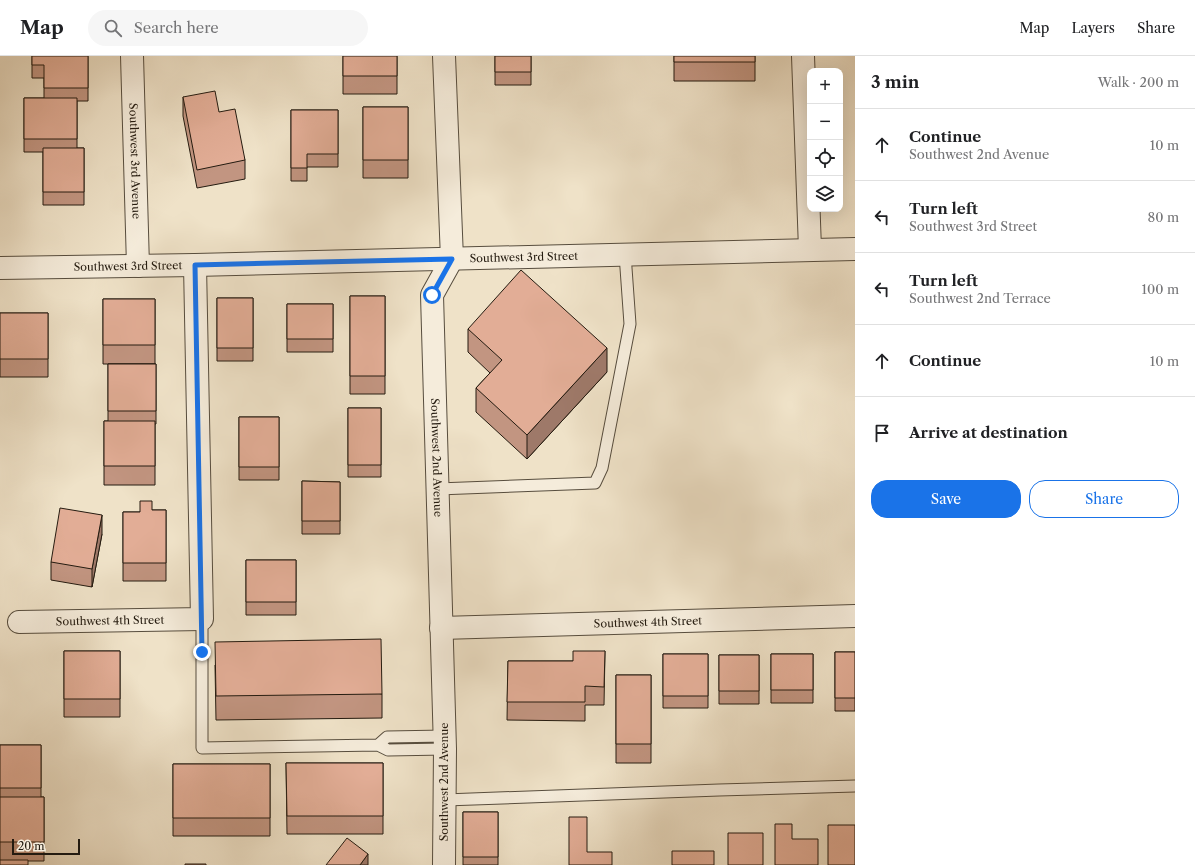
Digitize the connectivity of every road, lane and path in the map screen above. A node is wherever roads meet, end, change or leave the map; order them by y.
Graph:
1 (132, 56) edge
2 (444, 56) edge
3 (803, 56) edge
4 (855, 248) edge
5 (810, 249) junction
6 (625, 254) junction
7 (452, 259) junction
8 (195, 265) junction
9 (138, 266) junction
10 (0, 268) edge
11 (438, 489) junction
12 (855, 616) edge
13 (202, 619) junction
14 (19, 622) dead end
15 (442, 628) junction
16 (445, 743) junction
17 (855, 786) edge
18 (445, 800) junction
19 (444, 865) edge

1 - 9 street, Southwest 3rd Avenue
2 - 7 street
3 - 5 street
4 - 5 street, Southwest 3rd Street
5 - 6 street, Southwest 3rd Street
6 - 7 street, Southwest 3rd Street
6 - 11 lane
7 - 8 street, Southwest 3rd Street
7 - 11 street, Southwest 2nd Avenue
8 - 9 street, Southwest 3rd Street
8 - 13 street
9 - 10 street, Southwest 3rd Street
11 - 15 street, Southwest 2nd Avenue
12 - 15 street, Southwest 4th Street
13 - 14 street, Southwest 4th Street
13 - 16 lane
15 - 16 street, Southwest 2nd Avenue
16 - 18 street, Southwest 2nd Avenue
17 - 18 lane
18 - 19 street, Southwest 2nd Avenue

